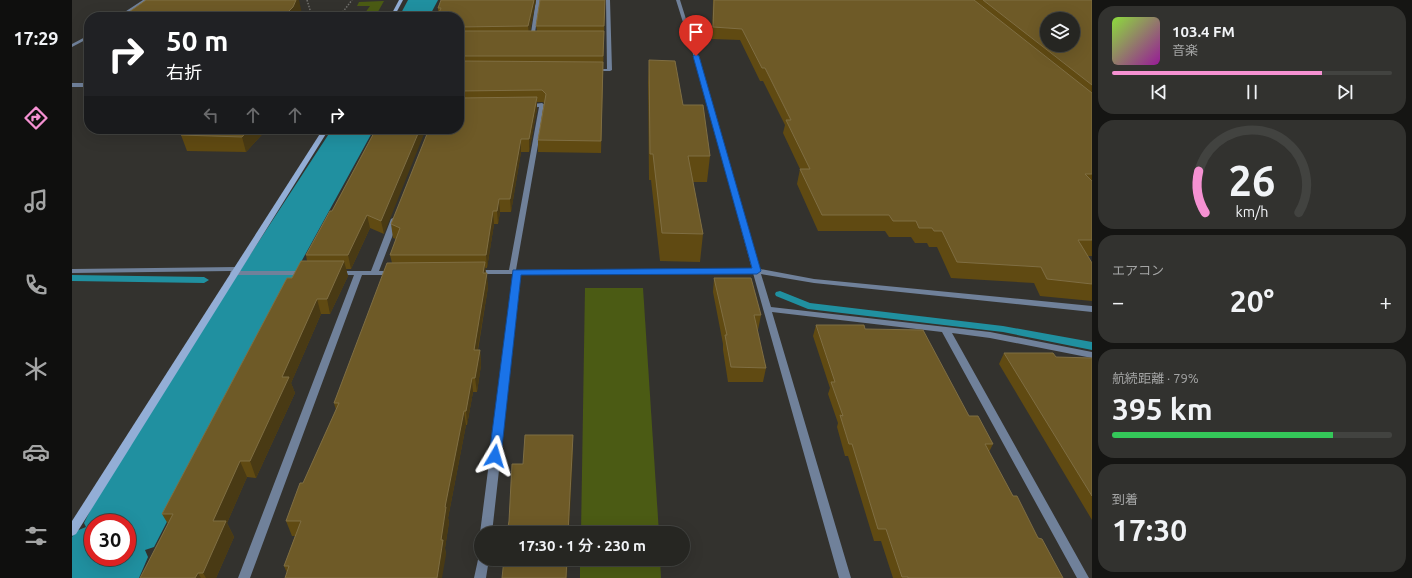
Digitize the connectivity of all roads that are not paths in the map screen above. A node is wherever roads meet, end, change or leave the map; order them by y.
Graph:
1 (146, 0) edge
2 (401, 0) edge
3 (538, 0) edge
4 (608, 0) edge
5 (678, 0) edge
6 (127, 12) edge
7 (395, 12) edge
8 (602, 38) edge
9 (610, 38) junction
10 (84, 39) edge
11 (524, 39) edge
12 (532, 39) junction
13 (539, 39) edge
14 (72, 46) edge
15 (587, 70) edge
16 (72, 85) edge
17 (84, 85) edge
18 (520, 106) edge
19 (323, 134) edge
20 (397, 215) edge
21 (72, 271) edge
22 (235, 271) junction
23 (757, 271) junction
24 (405, 272) edge
25 (466, 272) edge
26 (514, 272) junction
27 (316, 273) edge
28 (330, 273) edge
29 (359, 273) junction
30 (374, 273) junction
31 (767, 309) junction
32 (1092, 309) edge
33 (946, 331) junction
34 (1092, 355) edge
35 (487, 526) edge
36 (72, 531) edge
37 (482, 566) edge
38 (244, 578) edge
39 (480, 578) edge
40 (845, 578) edge
41 (1083, 578) edge

1 - 6 street
2 - 7 street
3 - 12 street
4 - 9 street
5 - 23 street
8 - 9 street
9 - 15 street
10 - 14 street
11 - 12 street
12 - 13 street
16 - 17 street
18 - 26 street
19 - 22 street
20 - 30 street
21 - 22 street
22 - 27 street
22 - 36 street
23 - 26 street
23 - 31 street
23 - 32 street
24 - 30 street
25 - 26 street
26 - 35 street
28 - 29 street
29 - 30 street
29 - 38 street
31 - 33 street
31 - 40 street
33 - 34 street
33 - 41 street
37 - 39 street

